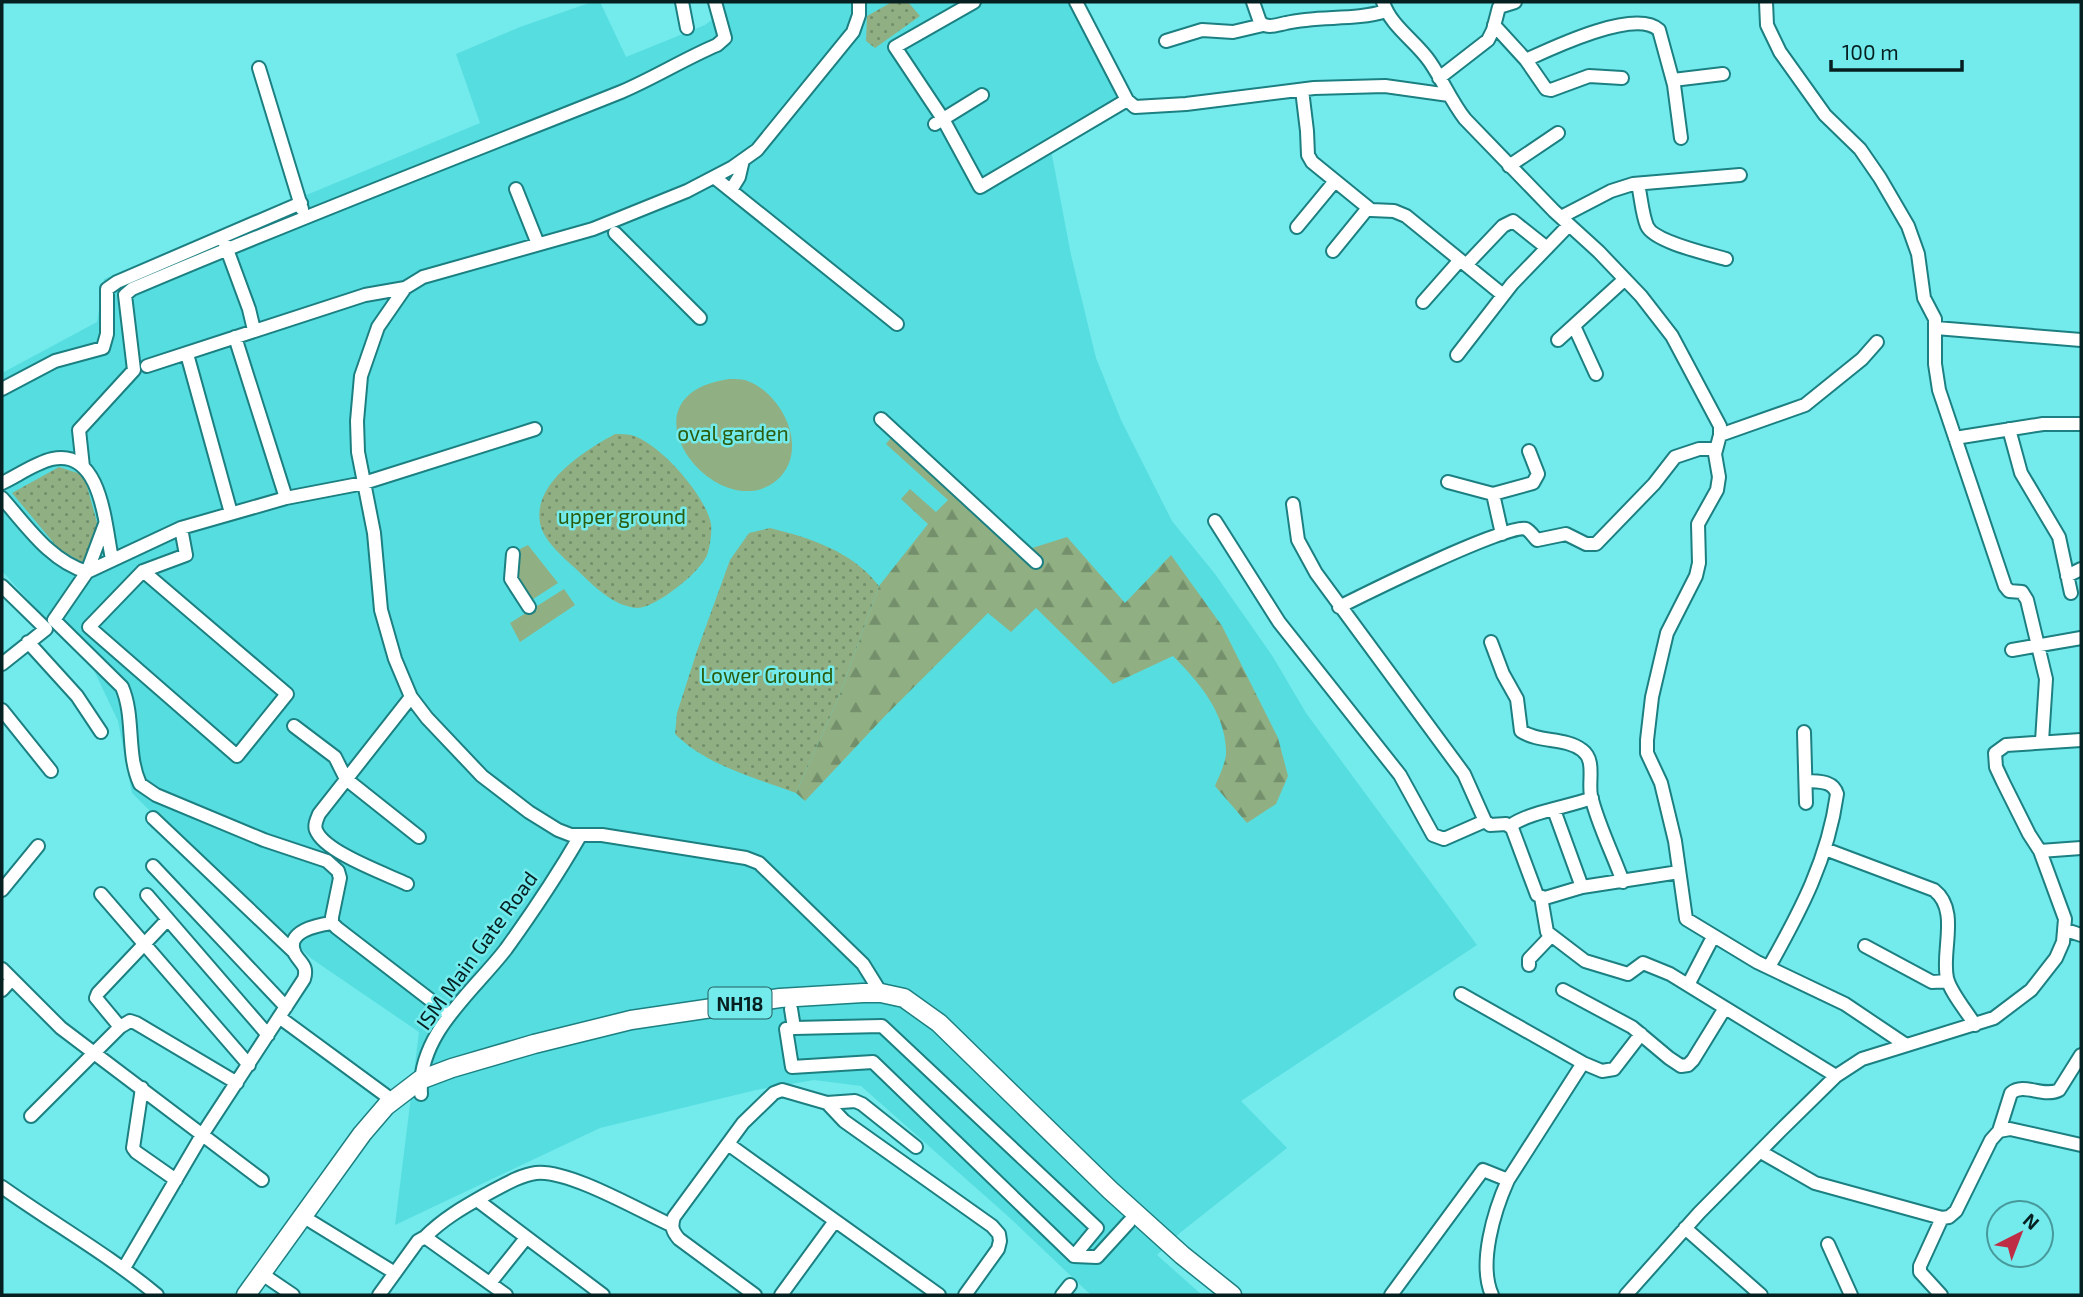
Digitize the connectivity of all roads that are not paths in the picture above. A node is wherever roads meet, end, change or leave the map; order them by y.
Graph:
1 (682, 2) edge
2 (715, 2) edge
3 (859, 2) edge
4 (974, 2) edge
5 (1076, 2) edge
6 (1253, 2) edge
7 (1515, 2) edge
8 (1766, 2) edge
9 (1494, 5) edge
10 (1385, 7) edge
11 (1262, 25) junction
12 (1494, 25) junction
13 (687, 28) dead end
14 (1166, 41) dead end
15 (1526, 60) junction
16 (259, 68) dead end
17 (1723, 74) dead end
18 (1439, 78) junction
19 (1622, 78) dead end
20 (1673, 80) junction
21 (1301, 90) junction
22 (982, 95) dead end
23 (1449, 95) junction
24 (1127, 100) junction
25 (939, 122) junction
26 (1558, 133) dead end
27 (1681, 138) dead end
28 (743, 160) junction
29 (1509, 166) junction
30 (1740, 175) dead end
31 (714, 177) junction
32 (1335, 181) junction
33 (1638, 184) junction
34 (516, 189) dead end
35 (731, 190) junction
36 (1367, 208) junction
37 (302, 210) junction
38 (1565, 221) junction
39 (1297, 227) dead end
40 (615, 233) dead end
41 (225, 243) junction
42 (538, 244) junction
43 (1547, 248) junction
44 (1333, 251) dead end
45 (1726, 259) dead end
46 (1463, 263) junction
47 (1625, 279) junction
48 (405, 288) junction
49 (1503, 295) junction
50 (1423, 302) dead end
51 (700, 318) dead end
52 (897, 324) dead end
53 (1574, 326) junction
54 (1936, 328) junction
55 (254, 330) junction
56 (235, 337) junction
57 (1558, 340) dead end
58 (2081, 340) edge
59 (1877, 342) dead end
60 (187, 354) junction
61 (1457, 355) dead end
62 (147, 366) dead end
63 (1596, 374) dead end
64 (2, 389) edge
65 (881, 419) dead end
66 (2081, 424) edge
67 (535, 429) dead end
68 (2009, 429) junction
69 (1720, 435) junction
70 (1955, 438) junction
71 (1716, 449) junction
72 (1529, 451) dead end
73 (83, 467) junction
74 (1448, 482) dead end
75 (2, 483) edge
76 (364, 483) junction
77 (1493, 494) junction
78 (2, 498) edge
79 (286, 498) junction
80 (1293, 504) dead end
81 (231, 513) junction
82 (1216, 521) dead end
83 (105, 524) junction
84 (181, 528) junction
85 (1502, 534) junction
86 (513, 554) dead end
87 (112, 559) junction
88 (1036, 562) dead end
89 (2081, 569) edge
90 (143, 571) junction
91 (87, 572) junction
92 (2067, 576) junction
93 (2, 586) edge
94 (2071, 593) dead end
95 (528, 607) dead end
96 (1339, 607) junction
97 (2081, 638) edge
98 (28, 642) junction
99 (1492, 642) dead end
100 (2038, 644) junction
101 (2012, 650) dead end
102 (2, 664) edge
103 (411, 697) junction
104 (2, 710) edge
105 (295, 726) dead end
106 (101, 732) dead end
107 (1804, 732) dead end
108 (2081, 740) edge
109 (2042, 741) junction
110 (51, 771) dead end
111 (346, 779) junction
112 (1806, 780) junction
113 (1592, 798) junction
114 (1806, 803) dead end
115 (1554, 810) junction
116 (153, 818) dead end
117 (1485, 821) junction
118 (1510, 826) junction
119 (580, 836) junction
120 (419, 837) dead end
121 (38, 846) dead end
122 (2081, 848) edge
123 (1825, 849) junction
124 (2040, 851) junction
125 (153, 866) dead end
126 (1679, 872) junction
127 (1623, 882) junction
128 (407, 884) dead end
129 (1582, 887) junction
130 (2, 890) edge
131 (101, 894) dead end
132 (147, 895) dead end
133 (1541, 897) junction
134 (168, 919) junction
135 (332, 923) junction
136 (2066, 930) junction
137 (2081, 935) edge
138 (1550, 936) junction
139 (1713, 937) junction
140 (144, 943) junction
141 (1865, 946) dead end
142 (294, 952) junction
143 (1529, 965) dead end
144 (1769, 967) junction
145 (2, 969) edge
146 (12, 979) junction
147 (1948, 981) junction
148 (1688, 985) junction
149 (2, 990) edge
150 (1563, 990) dead end
151 (881, 993) junction
152 (1461, 994) dead end
153 (1725, 1008) junction
154 (791, 1009) junction
155 (283, 1012) junction
156 (450, 1015) junction
157 (1975, 1025) junction
158 (120, 1027) junction
159 (794, 1028) junction
160 (1641, 1034) junction
161 (268, 1035) junction
162 (1906, 1045) junction
163 (95, 1053) junction
164 (2081, 1055) edge
165 (1583, 1063) junction
166 (249, 1065) junction
167 (1836, 1076) junction
168 (237, 1083) junction
169 (421, 1087) junction
170 (142, 1088) junction
171 (392, 1100) junction
172 (827, 1103) junction
173 (31, 1116) dead end
174 (1999, 1131) junction
175 (202, 1135) junction
176 (728, 1144) junction
177 (2081, 1145) edge
178 (916, 1147) dead end
179 (1761, 1152) junction
180 (176, 1180) junction
181 (262, 1180) dead end
182 (1508, 1180) junction
183 (2, 1187) edge
184 (477, 1200) junction
185 (1942, 1218) junction
186 (835, 1221) junction
187 (312, 1222) junction
188 (1129, 1222) junction
189 (671, 1225) junction
190 (1685, 1228) junction
191 (425, 1237) junction
192 (526, 1238) junction
193 (1828, 1244) dead end
194 (1074, 1256) junction
195 (124, 1268) junction
196 (395, 1273) junction
197 (263, 1283) edge
198 (490, 1283) junction
199 (158, 1295) edge
200 (246, 1295) edge
201 (293, 1295) edge
202 (380, 1295) edge
203 (506, 1295) edge
204 (603, 1295) edge
205 (755, 1295) edge
206 (781, 1295) edge
207 (939, 1295) edge
208 (965, 1295) edge
209 (1213, 1295) edge
210 (1232, 1295) edge
211 (1391, 1295) edge
212 (1492, 1295) edge
213 (1626, 1295) edge
214 (1761, 1295) edge
215 (1851, 1295) edge
216 (1941, 1295) edge

1 - 13 street
2 - 37 street
3 - 28 street
4 - 25 street
5 - 24 street
6 - 11 street
7 - 9 street
8 - 54 street
9 - 12 street
10 - 11 street
10 - 18 street
11 - 14 street
12 - 15 street
12 - 18 street
15 - 19 street
15 - 20 street
16 - 37 street
17 - 20 street
18 - 23 street
20 - 27 street
21 - 23 street
21 - 24 street
21 - 32 street
22 - 25 street
23 - 29 street
24 - 25 street
26 - 29 street
28 - 31 street
28 - 35 street
29 - 38 street
30 - 33 street
31 - 35 street
31 - 42 street
32 - 36 street
32 - 39 street
33 - 38 street
33 - 45 street
34 - 42 street
35 - 52 street
36 - 44 street
36 - 46 street
37 - 41 street
38 - 43 street
38 - 47 street
40 - 51 street
41 - 55 street
41 - 64 street
41 - 73 street
42 - 48 street
43 - 46 street
43 - 49 street
46 - 49 street
46 - 50 street
47 - 53 street
47 - 69 street
48 - 55 street
48 - 76 street
49 - 61 street
53 - 57 street
53 - 63 street
54 - 58 street
54 - 70 street
55 - 56 street
56 - 60 street
56 - 79 street
59 - 69 street
60 - 62 street
60 - 81 street
65 - 88 street
66 - 68 street
67 - 76 street
68 - 70 street
68 - 92 street
69 - 71 street
70 - 100 street
71 - 85 street
71 - 126 street
72 - 77 street
73 - 75 street
73 - 83 street
74 - 77 street
76 - 79 street
76 - 103 street
77 - 85 street
78 - 91 street
79 - 81 street
80 - 96 street
81 - 84 street
82 - 117 street
83 - 87 street
83 - 91 street
84 - 87 street
84 - 90 street
85 - 96 street
86 - 95 street
87 - 91 street
89 - 92 street
90 - 90 street
91 - 135 street
92 - 94 street
93 - 98 street
96 - 117 street
97 - 100 street
98 - 102 street
98 - 106 street
99 - 113 street
100 - 101 street
100 - 109 street
103 - 111 street
103 - 119 street
104 - 110 street
105 - 111 street
107 - 112 street
108 - 109 street
109 - 124 street
111 - 120 street
111 - 128 street
112 - 114 street
112 - 123 street
113 - 115 street
113 - 127 street
115 - 118 street
115 - 129 street
116 - 142 street
117 - 118 street
118 - 133 street
119 - 151 street
119 - 156 street, ISM Main Gate Road
121 - 130 street
122 - 124 street
123 - 144 street
123 - 147 street
124 - 136 street
125 - 155 street
126 - 127 street
126 - 139 street
127 - 129 street
129 - 133 street
131 - 140 street
132 - 134 street
133 - 138 street
134 - 140 street
134 - 161 street
135 - 142 street
135 - 156 street
136 - 137 street
136 - 157 street
138 - 143 street
138 - 148 street
139 - 144 street
139 - 148 street
140 - 158 street
140 - 166 street
141 - 147 street
142 - 155 street
144 - 162 street
145 - 146 street
146 - 149 street
146 - 163 street
147 - 157 street
148 - 153 street
150 - 160 street
151 - 169 highway, NH18
151 - 210 highway, NH18
152 - 165 street
153 - 160 street
153 - 167 street
154 - 159 street
154 - 169 highway, NH18
154 - 188 highway, NH18
155 - 161 street
155 - 171 street
156 - 169 street, ISM Main Gate Road
157 - 162 street
158 - 163 street
158 - 168 street
159 - 194 street
159 - 194 street
160 - 165 street
161 - 166 street
162 - 167 street
163 - 170 street
163 - 173 street
164 - 174 street
165 - 182 street
166 - 168 street
167 - 179 street
168 - 175 street
169 - 171 highway, NH18
169 - 187 highway, NH18
170 - 175 street
170 - 180 street
171 - 197 highway, NH18
172 - 176 street
172 - 178 street
172 - 208 street
174 - 177 street
174 - 185 street
175 - 180 street
175 - 181 street
176 - 186 street
176 - 189 street
179 - 185 street
179 - 190 street
180 - 195 street
182 - 211 street
182 - 212 street
183 - 195 street
184 - 189 street
184 - 191 street
184 - 192 street
185 - 216 street
186 - 206 street
186 - 207 street
187 - 196 street
187 - 197 highway, NH18
188 - 194 street
188 - 209 highway, NH18
189 - 205 street
190 - 213 street
190 - 214 street
191 - 196 street
191 - 198 street
192 - 198 street
192 - 204 street
193 - 215 street
195 - 199 street
196 - 202 street
197 - 200 highway, NH18
197 - 201 street
198 - 203 street

